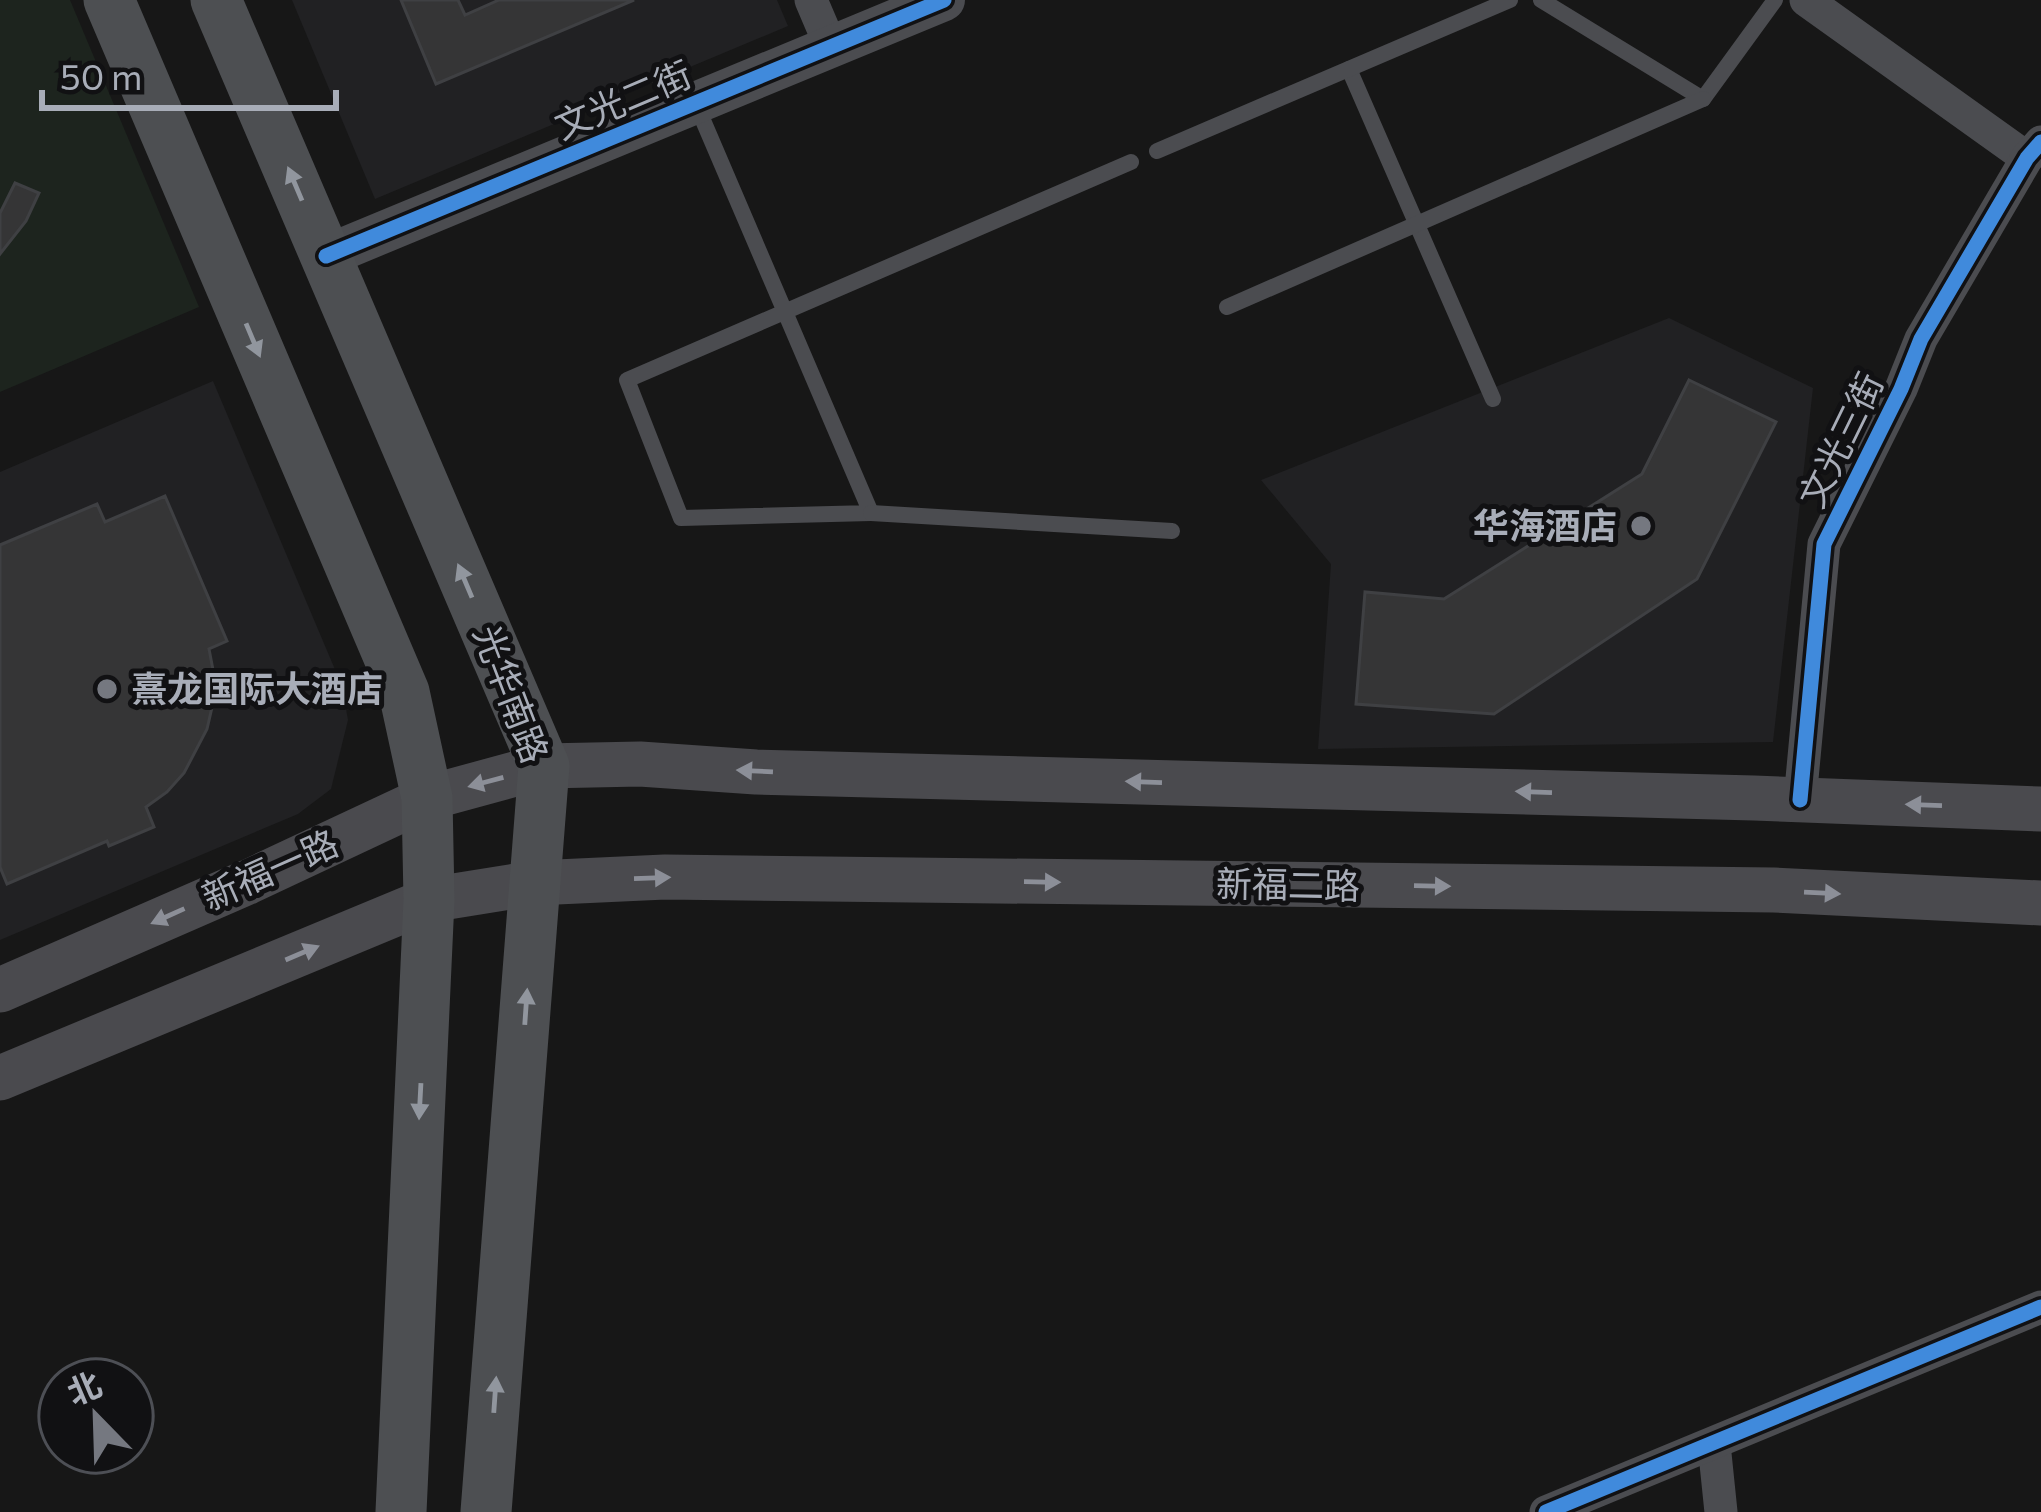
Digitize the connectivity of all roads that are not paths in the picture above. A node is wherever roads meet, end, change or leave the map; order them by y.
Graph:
1 (110, 0) edge
2 (216, 0) edge
3 (811, 0) edge
4 (944, 0) edge
5 (1510, 0) edge
6 (1541, 0) edge
7 (1775, 0) edge
8 (1806, 0) edge
9 (831, 46) junction
10 (1349, 69) junction
11 (1703, 99) junction
12 (695, 103) junction
13 (2034, 150) edge
14 (1157, 151) dead end
15 (1131, 162) dead end
16 (1417, 224) junction
17 (326, 256) junction
18 (1227, 308) dead end
19 (784, 311) junction
20 (1493, 399) dead end
21 (871, 513) junction
22 (1172, 531) dead end
23 (544, 766) junction
24 (427, 798) junction
25 (1800, 800) junction
26 (2041, 809) edge
27 (535, 883) junction
28 (429, 900) junction
29 (2041, 903) edge
30 (0, 990) edge
31 (0, 1078) edge
32 (2041, 1307) edge
33 (1714, 1444) junction
34 (401, 1512) edge
35 (486, 1512) edge
36 (1546, 1512) edge
37 (1721, 1512) edge

1 -> 24 main road
17 -> 2 main road, 光华南路
3 - 9 street
4 - 9 street, 文光二街
5 - 10 lane
6 - 11 lane
7 - 11 lane
8 - 13 street
9 - 12 street, 文光二街
10 - 14 lane
10 - 16 lane
11 - 16 lane
12 - 17 street, 文光二街
12 - 19 lane
13 - 25 street, 文光三街
15 - 19 lane
16 - 18 lane
16 - 20 lane
23 -> 17 main road, 光华南路
19 - 21 lane
19 - 21 lane
21 - 22 lane
23 -> 24 main road, 新福一路
25 -> 23 main road
23 - 27 main road, 光华南路
24 - 28 main road
24 -> 30 main road, 新福一路
26 -> 25 main road
27 - 28 main road
27 -> 29 main road, 新福二路
35 -> 27 main road, 光华南路
31 -> 28 main road
28 -> 34 main road
32 - 33 street
33 - 36 street
33 - 37 street

